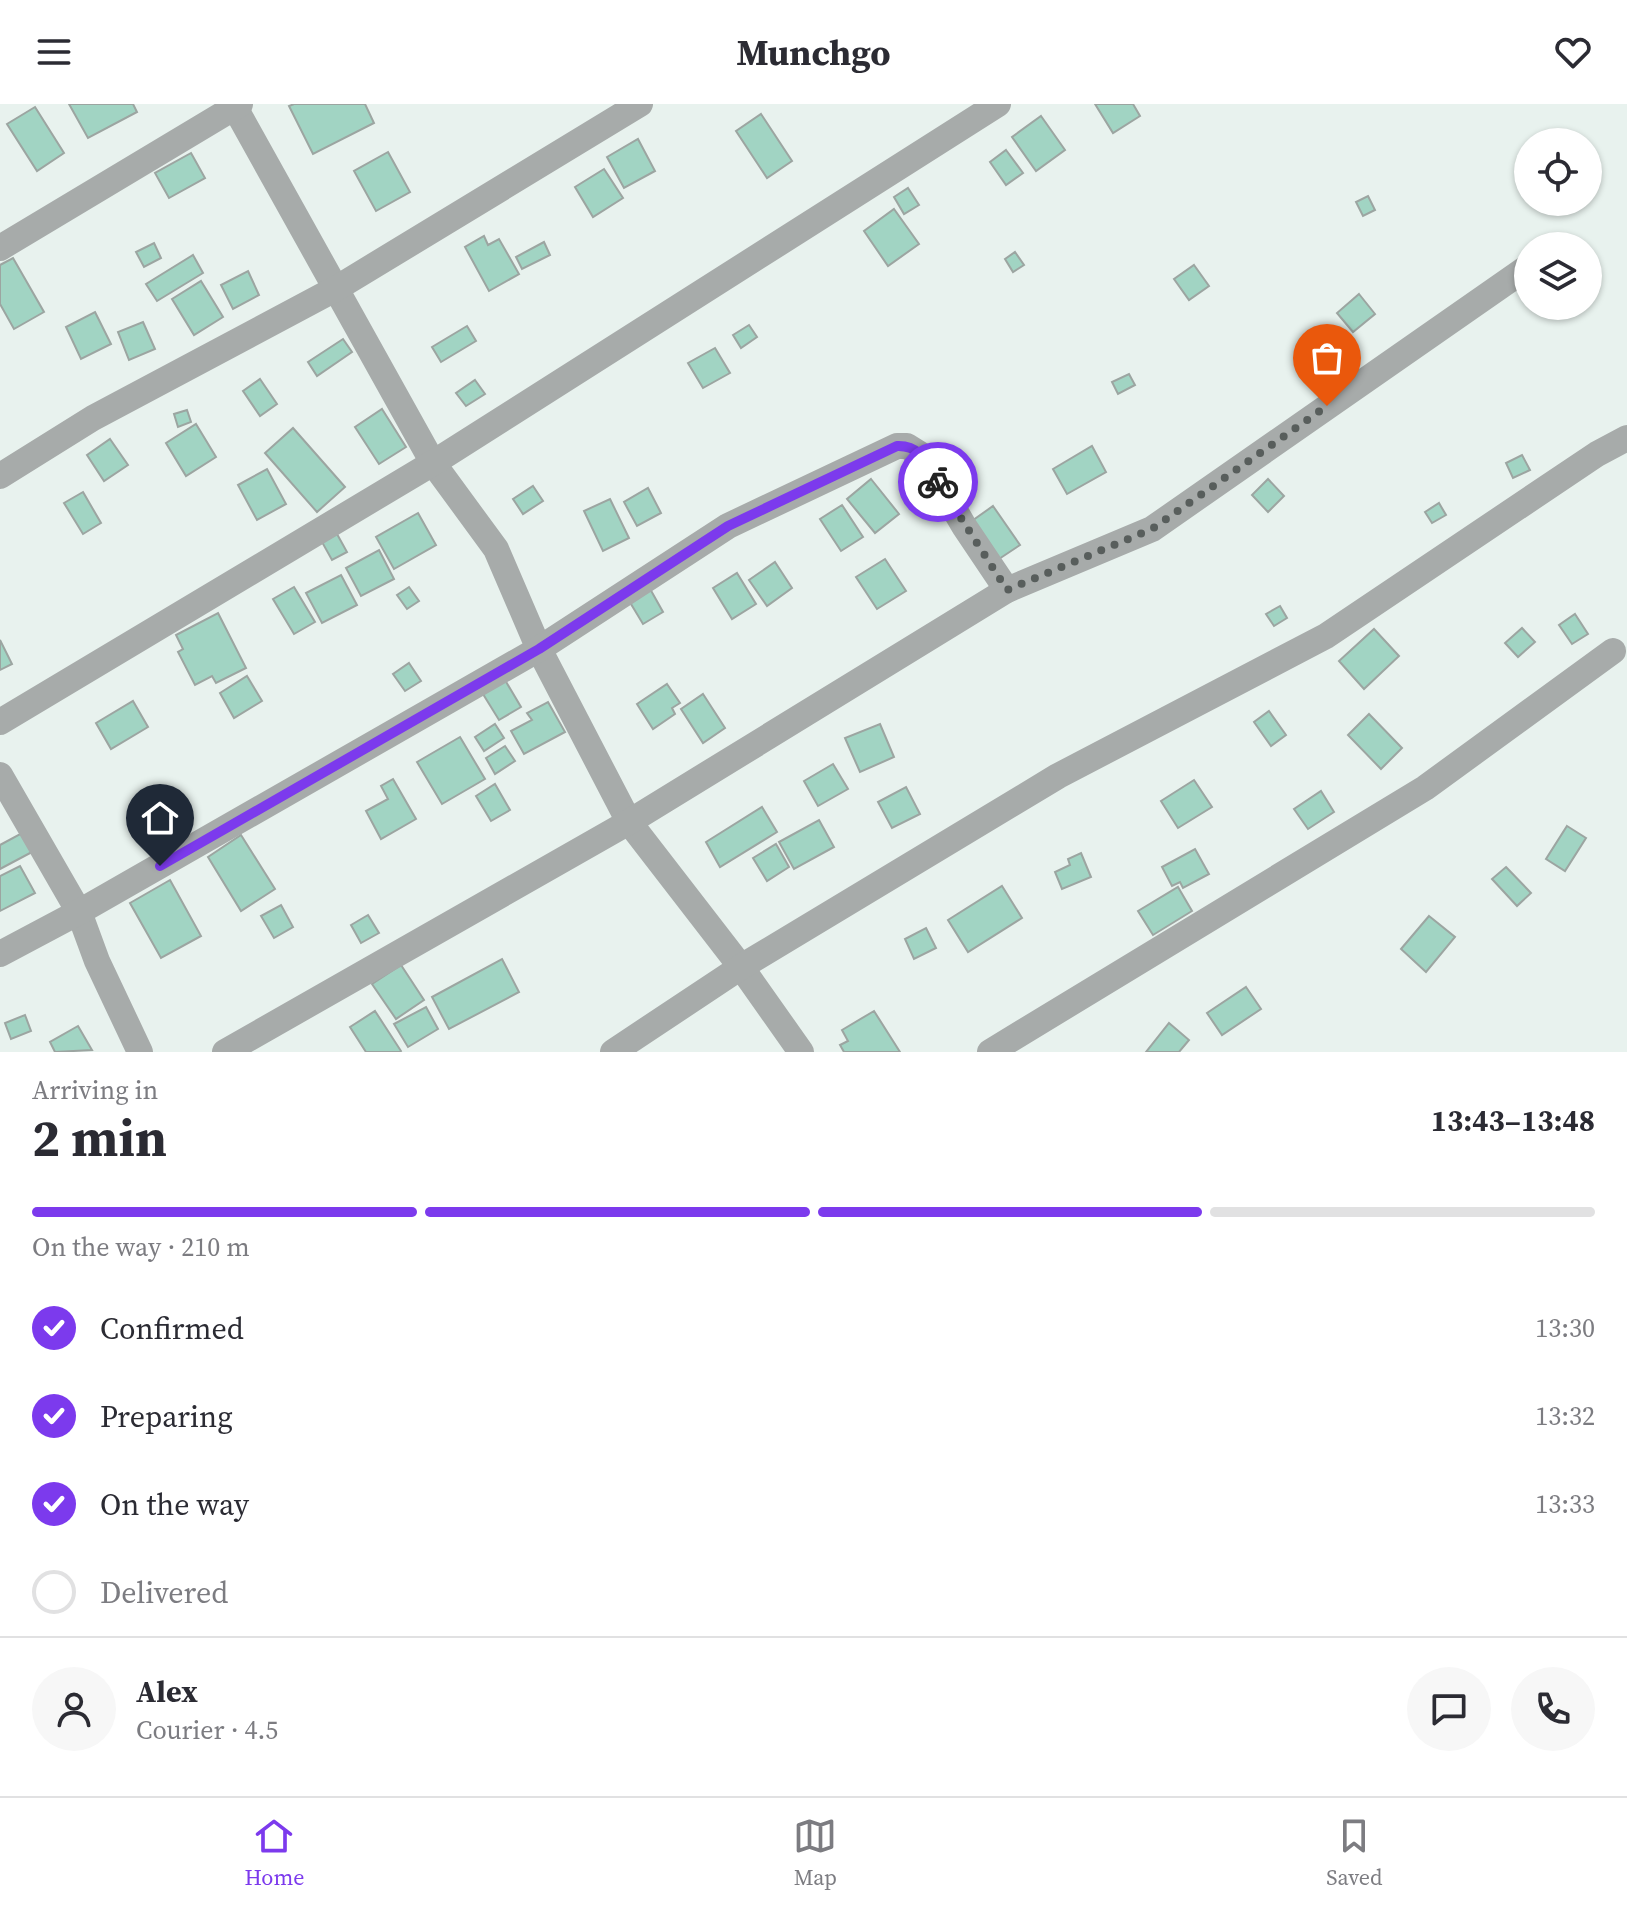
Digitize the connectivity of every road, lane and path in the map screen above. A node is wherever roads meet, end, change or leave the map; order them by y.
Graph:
1 (640, 104) edge
2 (998, 104) edge
3 (236, 105) edge
4 (0, 248) edge
5 (1514, 277) edge
6 (337, 288) junction
7 (1627, 438) edge
8 (433, 463) junction
9 (0, 476) edge
10 (1007, 590) junction
11 (539, 649) junction
12 (1613, 651) dead end
13 (0, 722) edge
14 (0, 775) edge
15 (629, 822) junction
16 (79, 912) junction
17 (0, 954) edge
18 (741, 967) junction
19 (140, 1052) edge
20 (225, 1052) edge
21 (613, 1052) edge
22 (801, 1052) edge
23 (990, 1052) edge

1 - 6 street
2 - 8 street
3 - 4 street
3 - 6 street
5 - 10 street
6 - 8 street
6 - 9 street
7 - 18 street
8 - 11 street
8 - 13 street
10 - 11 street
10 - 15 street
11 - 15 street
11 - 16 street
12 - 23 street
14 - 16 street
15 - 18 street
15 - 20 street
16 - 17 street
16 - 19 street
18 - 21 street
18 - 22 street

